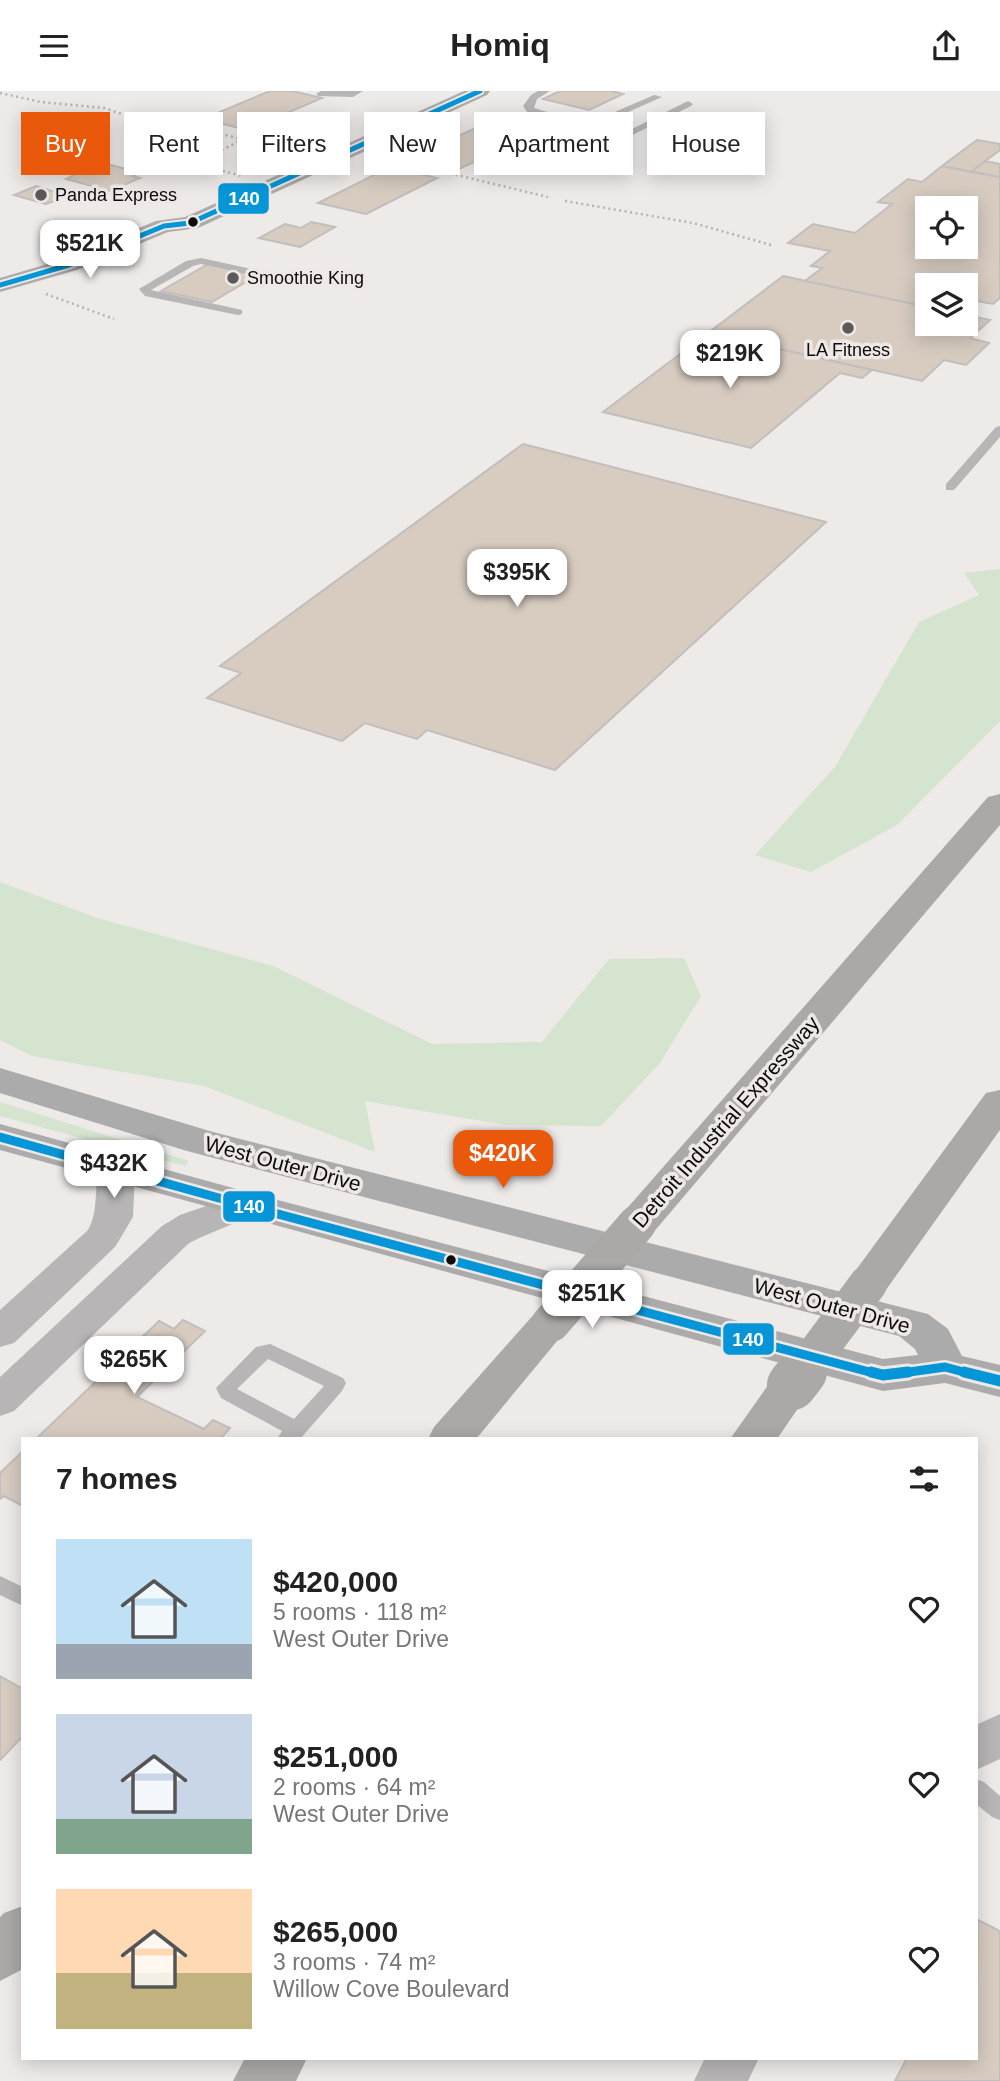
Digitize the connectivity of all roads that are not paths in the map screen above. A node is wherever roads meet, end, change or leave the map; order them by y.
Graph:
1 (358, 91) edge
2 (454, 91) edge
3 (480, 91) edge
4 (545, 91) edge
5 (644, 91) edge
6 (321, 94) dead end
7 (657, 97) junction
8 (534, 112) edge
9 (622, 112) edge
10 (633, 132) edge
11 (164, 226) junction
12 (293, 281) dead end
13 (0, 285) edge
14 (238, 312) dead end
15 (1000, 430) edge
16 (950, 487) dead end
17 (1000, 804) edge
18 (0, 1080) edge
19 (1000, 1102) edge
20 (0, 1137) edge
21 (117, 1169) junction
22 (244, 1205) junction
23 (0, 1333) edge
24 (979, 1376) edge
25 (0, 1401) edge
26 (292, 1434) edge
27 (452, 1437) edge
28 (753, 1437) edge
29 (0, 1585) edge
30 (21, 1596) edge
31 (1000, 1733) edge
32 (978, 1750) edge
33 (978, 1791) edge
34 (1000, 1810) edge
35 (21, 1932) edge
36 (0, 1956) edge
37 (278, 2060) edge
38 (732, 2060) edge
39 (262, 2081) edge
40 (720, 2081) edge

1 - 6 lane
2 - 11 street
3 - 11 street
4 - 8 lane
5 - 7 lane
7 - 9 lane
7 - 10 lane
11 - 13 street
12 - 14 lane
15 - 16 lane
17 - 27 highway, Detroit Industrial Expressway, bridge
18 - 24 street, West Outer Drive
19 - 28 highway, bridge
20 - 21 street, West Outer Drive
21 - 22 street, West Outer Drive
21 - 23 street
22 - 24 street, West Outer Drive
22 - 25 street
26 - 26 lane
29 - 30 lane
31 - 32 street
33 - 34 lane
35 - 36 highway
37 - 39 highway
38 - 40 street

